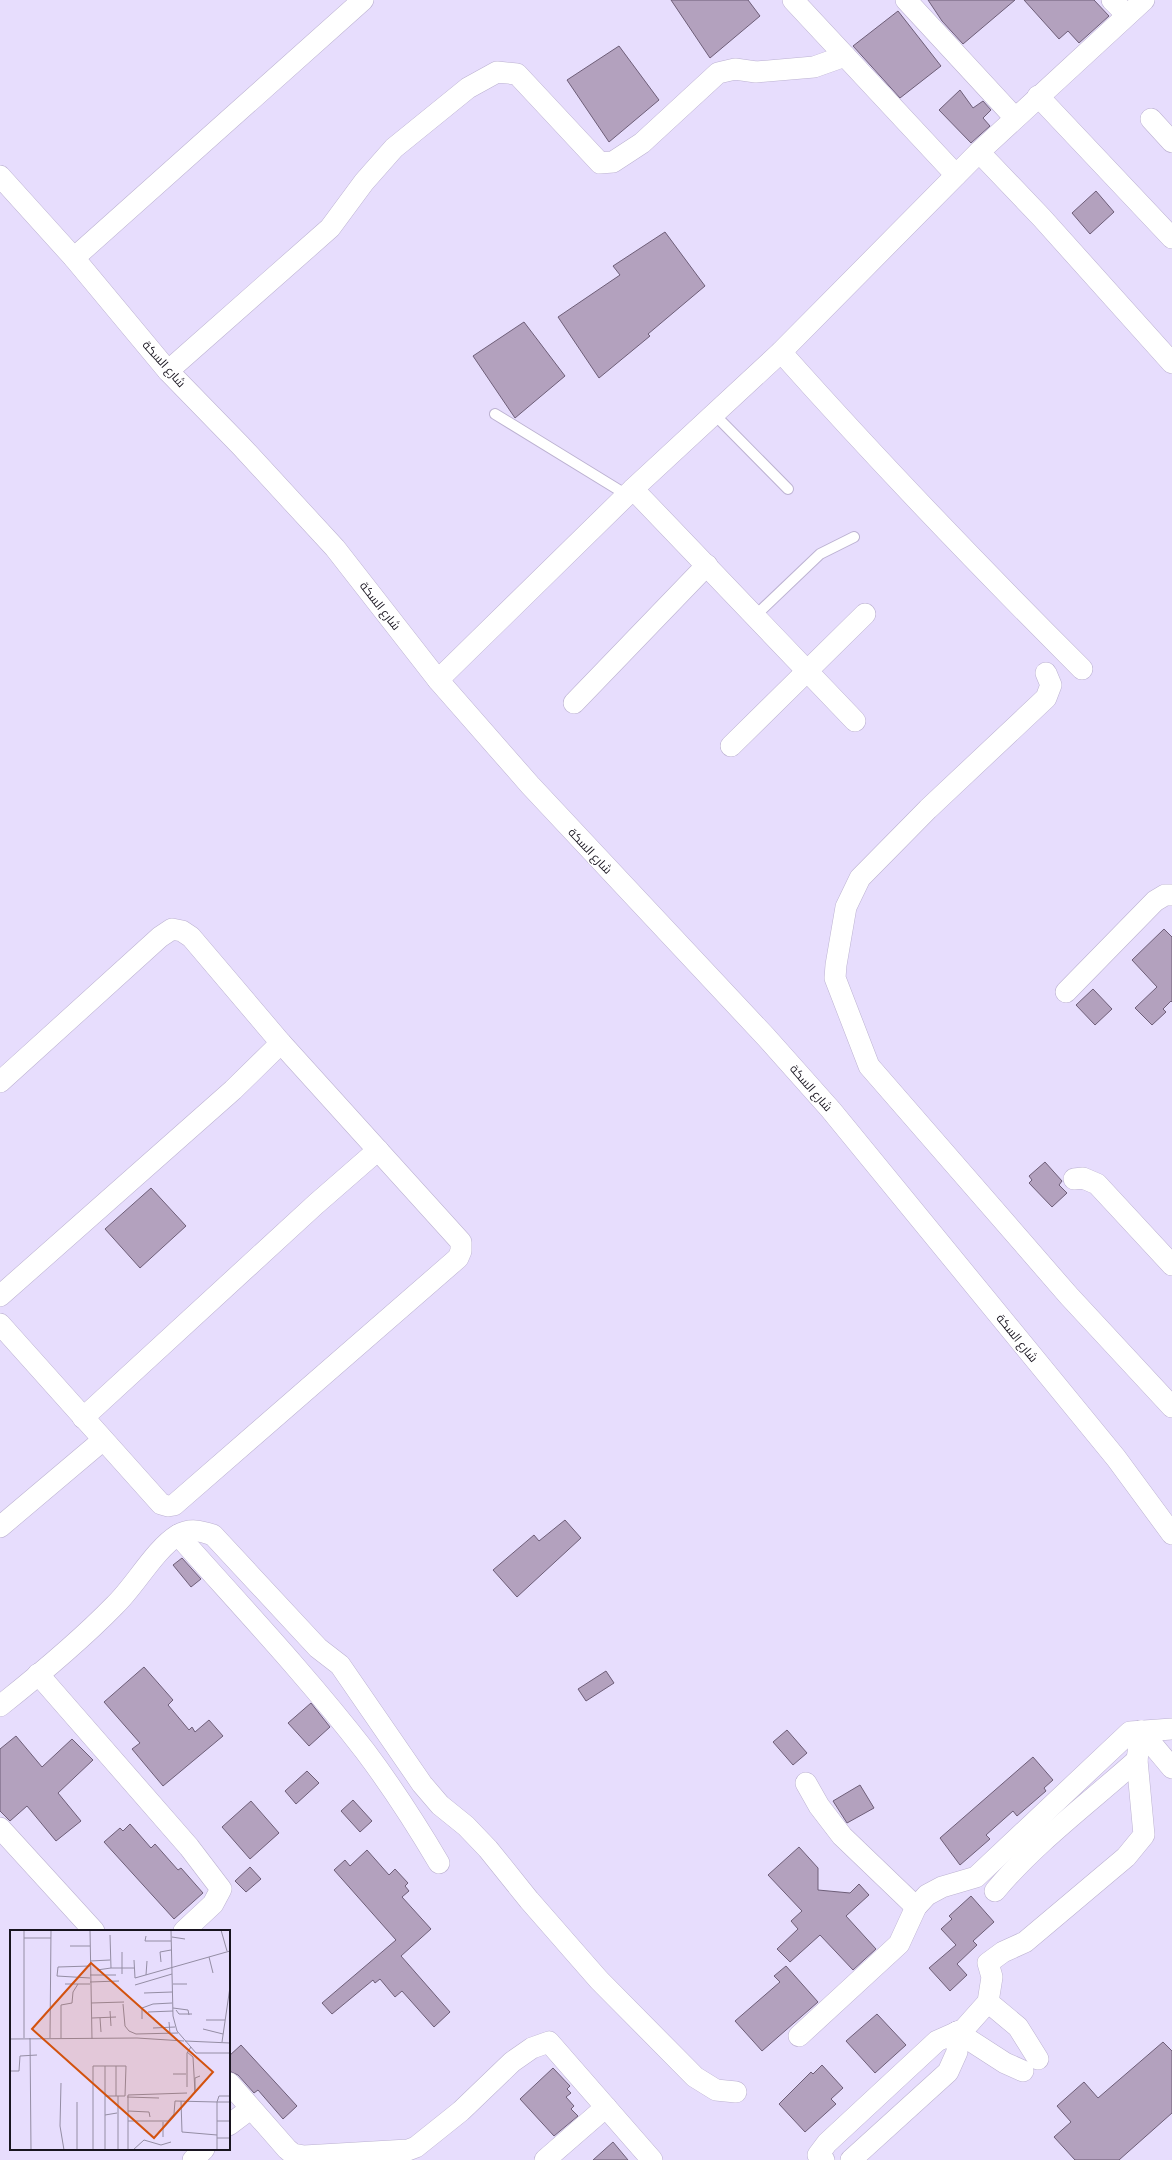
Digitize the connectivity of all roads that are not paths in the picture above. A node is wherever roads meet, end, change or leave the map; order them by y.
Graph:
1 (363, 0) edge
2 (793, 0) edge
3 (906, 0) edge
4 (1112, 0) edge
5 (1144, 0) edge
6 (1127, 15) junction
7 (846, 56) junction
8 (1038, 96) junction
9 (1015, 118) junction
10 (1151, 119) dead end
11 (1172, 142) edge
12 (979, 152) junction
13 (956, 175) junction
14 (0, 176) edge
15 (1172, 238) edge
16 (74, 258) junction
17 (781, 352) junction
18 (1172, 363) edge
19 (168, 371) junction
20 (495, 414) dead end
21 (714, 414) junction
22 (788, 490) dead end
23 (630, 492) junction
24 (854, 537) dead end
25 (707, 564) junction
26 (865, 614) dead end
27 (755, 616) junction
28 (1082, 669) dead end
29 (808, 670) junction
30 (1046, 673) dead end
31 (438, 680) junction
32 (574, 703) dead end
33 (855, 721) dead end
34 (731, 746) dead end
35 (1172, 895) edge
36 (1066, 992) dead end
37 (281, 1043) junction
38 (0, 1082) edge
39 (378, 1150) junction
40 (1074, 1179) dead end
41 (1172, 1265) edge
42 (0, 1296) edge
43 (0, 1324) edge
44 (1169, 1399) edge
45 (83, 1418) junction
46 (103, 1440) junction
47 (0, 1528) edge
48 (1172, 1534) edge
49 (178, 1535) junction
50 (318, 1648) junction
51 (294, 1668) junction
52 (38, 1674) junction
53 (0, 1706) edge
54 (1172, 1729) edge
55 (1141, 1732) junction
56 (1137, 1760) junction
57 (408, 1764) junction
58 (1172, 1768) edge
59 (387, 1782) junction
60 (806, 1783) dead end
61 (0, 1828) edge
62 (439, 1862) dead end
63 (995, 1891) dead end
64 (916, 1907) junction
65 (93, 1930) edge
66 (185, 1930) edge
67 (988, 2002) junction
68 (957, 2032) junction
69 (799, 2036) dead end
70 (230, 2084) edge
71 (736, 2092) dead end
72 (606, 2107) junction
73 (250, 2109) junction
74 (862, 2111) junction
75 (230, 2125) edge
76 (874, 2140) junction
77 (203, 2150) edge
78 (306, 2158) edge
79 (193, 2160) edge
80 (545, 2160) edge
81 (652, 2160) edge
82 (824, 2160) edge
83 (851, 2160) edge

1 - 16 street
2 - 7 street
3 - 9 street
4 - 6 street
5 - 6 street
6 - 8 street
7 - 13 street
7 - 19 street
8 - 9 street
8 - 15 street
9 - 12 street
10 - 11 street
12 - 13 street
12 - 18 street
13 - 17 street
14 - 16 street, شارع السكة
16 - 19 street, شارع السكة
17 - 21 street
17 - 28 street
19 - 31 street, شارع السكة
20 - 23 lane
21 - 22 lane
21 - 23 street
23 - 25 street
23 - 31 street
24 - 27 lane
25 - 27 street
25 - 32 street
26 - 29 street
27 - 29 street
29 - 33 street
29 - 34 street
30 - 44 street
31 - 48 street, شارع السكة
35 - 36 street
37 - 38 street
37 - 39 street
37 - 42 street
39 - 45 street
39 - 46 street
40 - 41 street
43 - 45 street
45 - 46 street
46 - 47 street
49 - 50 street
49 - 51 street
49 - 52 street
50 - 51 street
50 - 57 street
51 - 59 street
52 - 53 street
52 - 66 street
54 - 55 street
55 - 56 street
55 - 58 street
55 - 64 street
56 - 63 street
56 - 67 street
57 - 59 street
57 - 71 street
59 - 62 street
60 - 64 street
61 - 65 street
64 - 69 street
67 - 68 street
67 - 68 street
68 - 74 street
68 - 76 street
70 - 73 street
72 - 78 street
72 - 80 street
72 - 81 street
73 - 75 street
73 - 78 street
74 - 76 street
74 - 82 street
76 - 83 street
77 - 79 street

